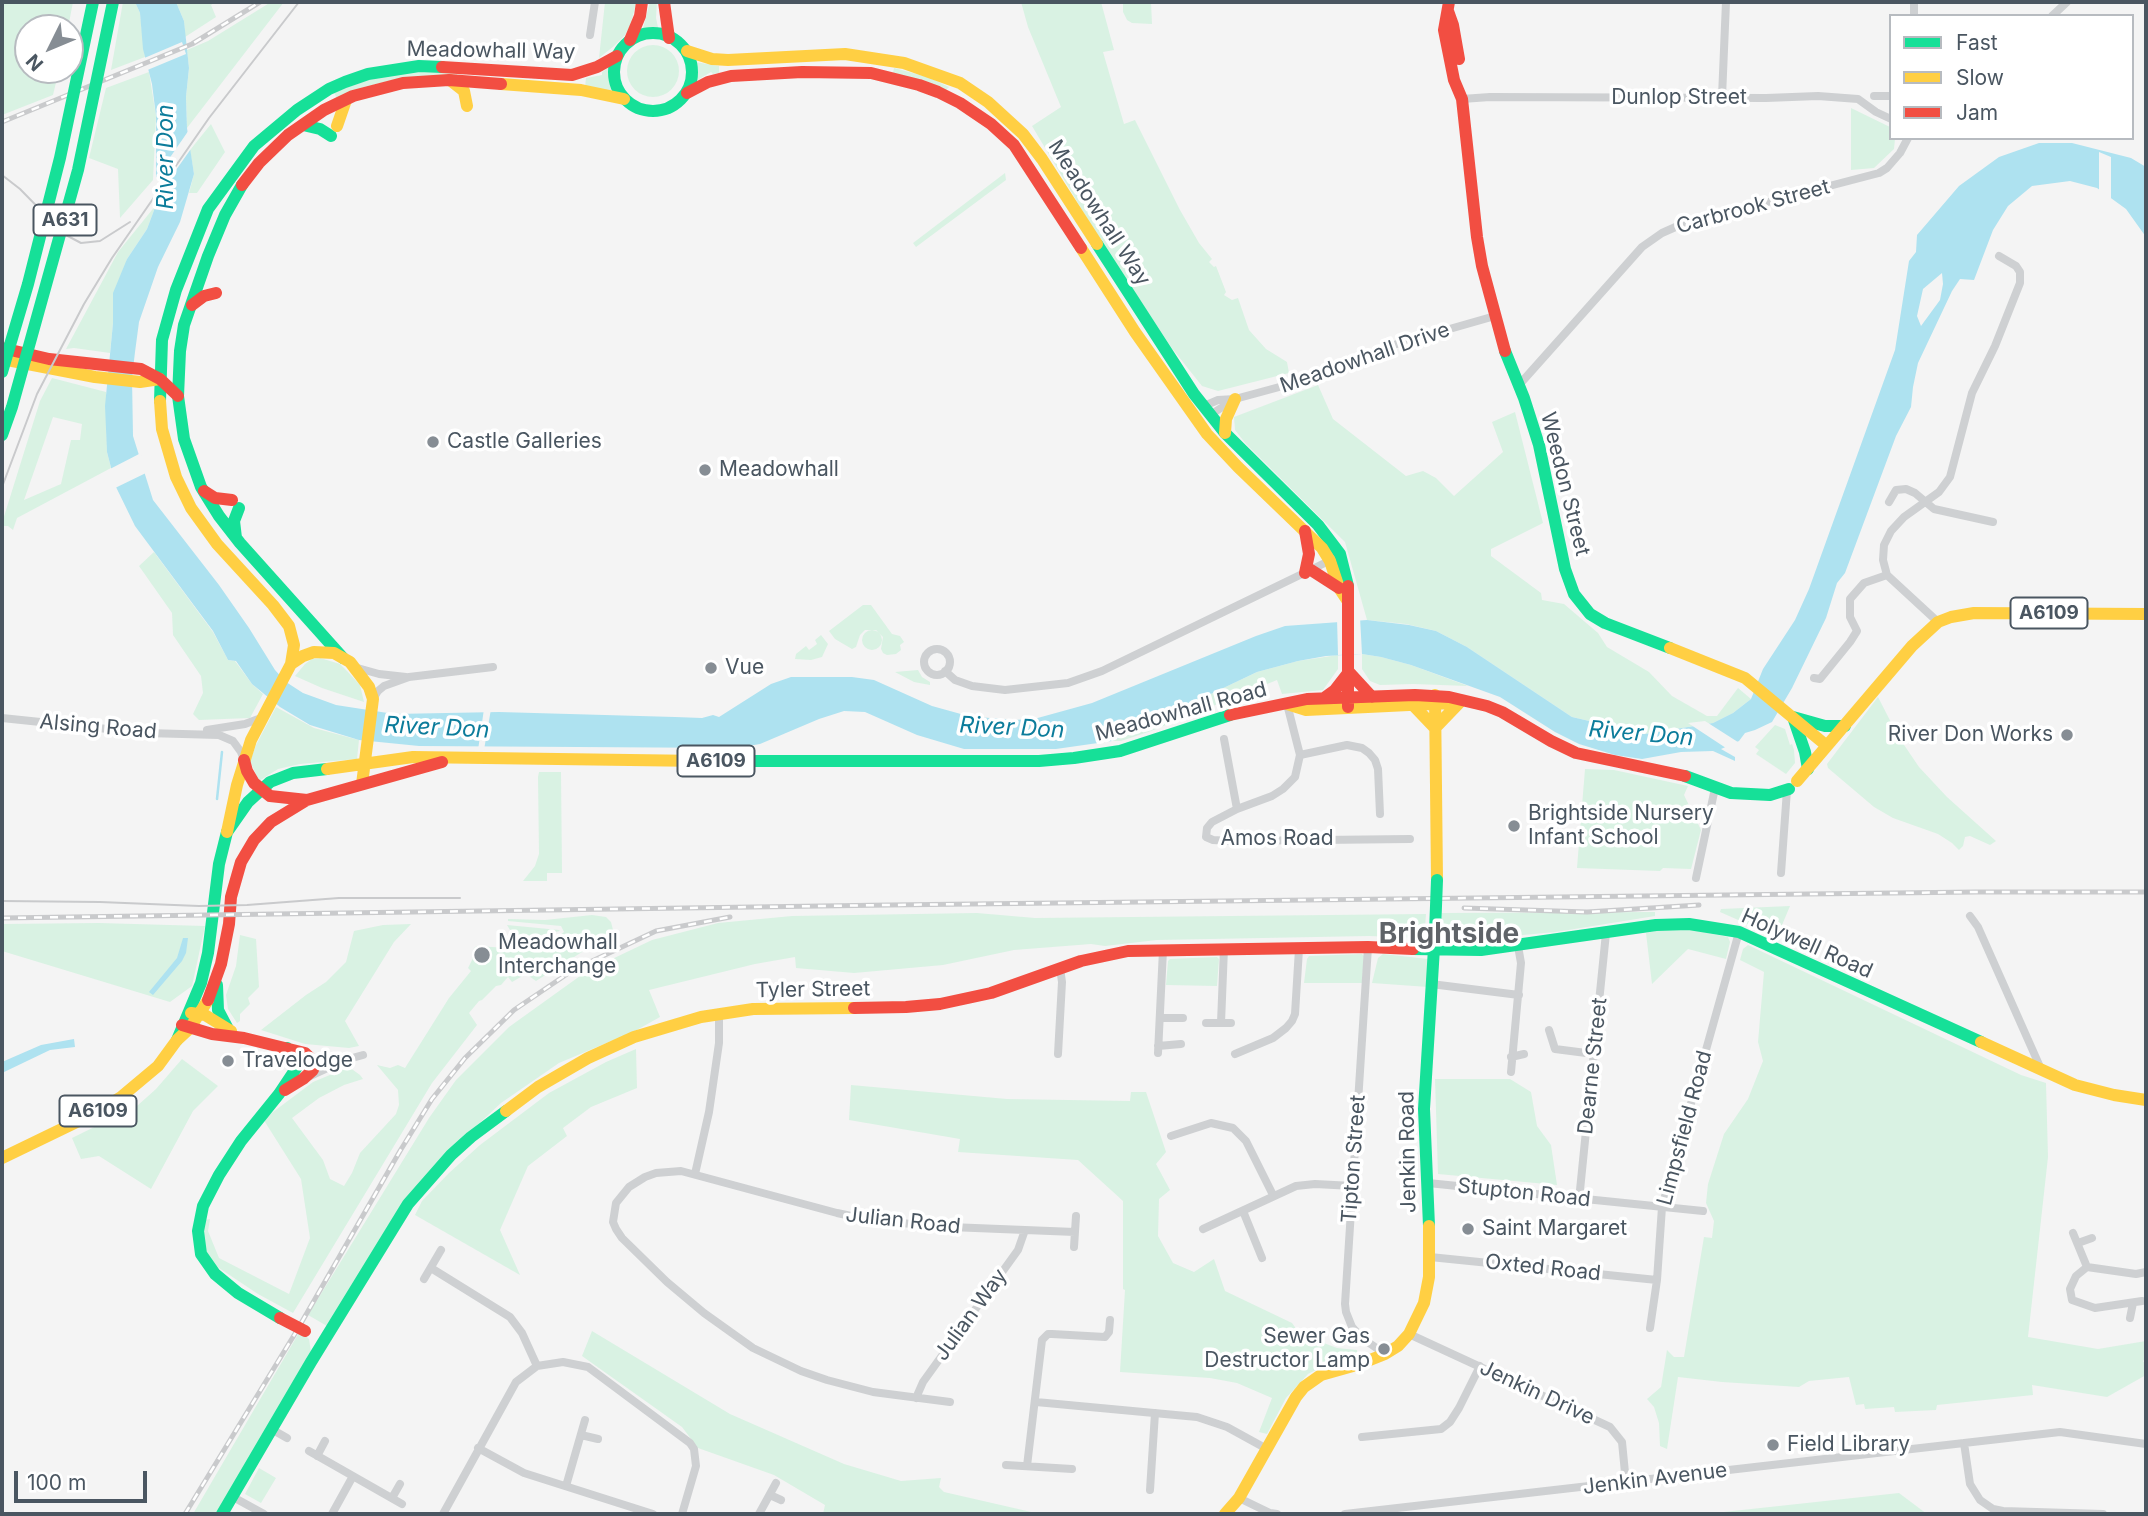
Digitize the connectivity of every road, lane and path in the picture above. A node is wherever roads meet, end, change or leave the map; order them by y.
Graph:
1 (91, 2) edge
2 (111, 2) edge
3 (595, 2) edge
4 (642, 2) edge
5 (664, 2) edge
6 (1726, 2) edge
7 (1449, 6) edge
8 (590, 35) dead end
9 (669, 38) junction
10 (630, 40) junction
11 (688, 51) junction
12 (860, 55) junction
13 (617, 56) junction
14 (790, 58) junction
15 (477, 68) junction
16 (830, 72) junction
17 (858, 72) junction
18 (449, 80) junction
19 (477, 83) junction
20 (687, 93) junction
21 (1461, 95) junction
22 (1874, 96) dead end
23 (1889, 96) edge
24 (1721, 97) junction
25 (624, 99) junction
26 (313, 100) junction
27 (346, 100) junction
28 (467, 106) dead end
29 (322, 111) junction
30 (1889, 118) edge
31 (303, 125) junction
32 (1908, 140) edge
33 (1024, 158) junction
34 (1042, 159) junction
35 (190, 252) junction
36 (1999, 256) dead end
37 (1111, 266) junction
38 (1098, 273) junction
39 (200, 277) junction
40 (216, 293) dead end
41 (173, 302) junction
42 (190, 306) junction
43 (1494, 316) junction
44 (2, 350) edge
45 (180, 351) junction
46 (160, 356) junction
47 (2, 359) edge
48 (97, 370) junction
49 (2, 372) edge
50 (137, 375) junction
51 (160, 379) junction
52 (1519, 385) junction
53 (178, 396) junction
54 (1235, 399) junction
55 (160, 406) junction
56 (1207, 411) junction
57 (2, 418) edge
58 (1196, 418) junction
59 (1225, 433) junction
60 (2, 435) edge
61 (167, 449) junction
62 (188, 451) junction
63 (203, 491) junction
64 (1889, 502) dead end
65 (1926, 502) junction
66 (191, 508) junction
67 (219, 516) junction
68 (1993, 522) dead end
69 (1305, 531) junction
70 (236, 539) junction
71 (227, 556) junction
72 (1335, 558) junction
73 (1308, 571) junction
74 (1887, 575) junction
75 (1339, 589) junction
76 (1347, 600) junction
77 (2146, 614) edge
78 (1938, 622) junction
79 (349, 662) junction
80 (291, 664) junction
81 (493, 667) dead end
82 (1349, 668) junction
83 (945, 671) dead end
84 (409, 677) junction
85 (1814, 678) dead end
86 (1373, 696) junction
87 (1324, 698) junction
88 (373, 699) junction
89 (1435, 700) junction
90 (1465, 702) junction
91 (1348, 703) junction
92 (1287, 704) junction
93 (1413, 705) junction
94 (1789, 714) junction
95 (2, 718) edge
96 (261, 718) junction
97 (1845, 726) junction
98 (1435, 728) junction
99 (194, 733) junction
100 (1224, 739) dead end
101 (1827, 746) junction
102 (1300, 755) junction
103 (455, 758) junction
104 (244, 760) junction
105 (364, 764) junction
106 (1808, 769) junction
107 (362, 784) junction
108 (1791, 787) junction
109 (1715, 788) junction
110 (260, 790) junction
111 (307, 800) junction
112 (1237, 809) junction
113 (1380, 814) dead end
114 (227, 832) junction
115 (1410, 839) dead end
116 (1782, 873) dead end
117 (1696, 878) dead end
118 (1970, 916) dead end
119 (1740, 932) junction
120 (1606, 933) junction
121 (1518, 946) junction
122 (1368, 947) junction
123 (1224, 948) junction
124 (1298, 949) junction
125 (1163, 950) junction
126 (1434, 950) junction
127 (1060, 968) junction
128 (218, 974) junction
129 (1431, 984) junction
130 (1519, 995) junction
131 (194, 1013) junction
132 (719, 1014) junction
133 (1160, 1018) junction
134 (1183, 1018) dead end
135 (1206, 1023) dead end
136 (1221, 1023) junction
137 (1231, 1023) dead end
138 (186, 1027) junction
139 (228, 1030) junction
140 (1549, 1030) dead end
141 (244, 1038) junction
142 (1181, 1044) dead end
143 (1554, 1048) junction
144 (1058, 1054) dead end
145 (1235, 1054) dead end
146 (1524, 1054) dead end
147 (1546, 1054) dead end
148 (1594, 1054) junction
149 (304, 1055) junction
150 (363, 1055) dead end
151 (1511, 1058) junction
152 (345, 1060) junction
153 (2042, 1071) junction
154 (1511, 1072) dead end
155 (297, 1078) junction
156 (2146, 1100) edge
157 (1171, 1136) dead end
158 (2, 1158) edge
159 (695, 1174) junction
160 (1428, 1183) junction
161 (1353, 1186) junction
162 (1273, 1195) junction
163 (1579, 1200) junction
164 (1662, 1207) junction
165 (1243, 1210) junction
166 (1703, 1211) dead end
167 (1076, 1216) dead end
168 (1203, 1229) dead end
169 (1025, 1230) junction
170 (1075, 1232) junction
171 (2073, 1233) dead end
172 (2092, 1238) dead end
173 (2078, 1243) junction
174 (1074, 1247) dead end
175 (441, 1250) dead end
176 (1430, 1257) junction
177 (1262, 1258) dead end
178 (2087, 1267) junction
179 (431, 1268) junction
180 (2146, 1272) edge
181 (424, 1279) dead end
182 (1657, 1280) junction
183 (2130, 1318) dead end
184 (1110, 1320) dead end
185 (1650, 1328) dead end
186 (1409, 1334) junction
187 (323, 1342) junction
188 (1385, 1354) junction
189 (537, 1366) junction
190 (1480, 1366) junction
191 (916, 1398) junction
192 (950, 1402) dead end
193 (1036, 1402) junction
194 (1155, 1413) junction
195 (586, 1420) dead end
196 (273, 1430) junction
197 (581, 1435) junction
198 (1362, 1437) dead end
199 (287, 1438) dead end
200 (598, 1440) dead end
201 (325, 1441) dead end
202 (1964, 1443) junction
203 (2146, 1444) edge
204 (478, 1448) junction
205 (1267, 1449) junction
206 (1006, 1465) dead end
207 (1027, 1465) junction
208 (1072, 1469) dead end
209 (353, 1476) junction
210 (776, 1483) dead end
211 (1626, 1483) junction
212 (400, 1485) dead end
213 (566, 1486) junction
214 (1150, 1490) dead end
215 (770, 1495) junction
216 (233, 1497) junction
217 (392, 1498) junction
218 (1239, 1498) junction
219 (781, 1500) dead end
220 (402, 1504) dead end
221 (222, 1514) edge
222 (264, 1514) edge
223 (332, 1514) edge
224 (443, 1514) edge
225 (653, 1514) edge
226 (682, 1514) edge
227 (759, 1514) edge
228 (1225, 1514) edge
229 (1278, 1514) edge
230 (1345, 1514) edge
231 (2103, 1514) edge

1 - 44 main road, A631, bridge
1 - 49 main road, bridge
2 - 57 main road, bridge
2 - 60 main road, A631, bridge
3 - 8 street
4 - 10 main road
5 - 9 main road
6 - 24 street
7 - 21 main road, Weedon Street
9 - 10 main road
9 - 11 main road
10 - 13 main road
11 - 14 main road, Meadowhall Way
11 - 20 main road
12 - 14 main road, Meadowhall Way
12 - 17 main road
12 - 34 main road, Meadowhall Way
13 - 15 main road, Meadowhall Way
13 - 25 main road
14 - 16 main road
15 - 19 main road
15 - 26 main road, Meadowhall Way
16 - 17 main road, Meadowhall Way
16 - 20 main road, Meadowhall Way
17 - 33 main road, Meadowhall Way
18 - 19 main road, Meadowhall Way
18 - 27 main road, Meadowhall Way
18 - 28 main road
19 - 25 main road, Meadowhall Way
20 - 25 main road
21 - 24 street, Dunlop Street
21 - 43 main road, Weedon Street
22 - 23 street
24 - 30 street, Dunlop Street
26 - 29 main road
26 - 35 main road, Meadowhall Way
27 - 29 main road, Meadowhall Way
27 - 31 main road
29 - 31 main road, Meadowhall Way
31 - 39 main road, Meadowhall Way
32 - 52 street, Carbrook Street
33 - 34 main road
33 - 38 main road, Meadowhall Way
34 - 37 main road, Meadowhall Way
35 - 39 main road
35 - 41 main road, Meadowhall Way
36 - 65 street
37 - 38 main road
37 - 56 main road, Meadowhall Way
38 - 58 main road, Meadowhall Way
39 - 41 main road
39 - 42 main road, Meadowhall Way
40 - 42 main road
41 - 46 main road, Meadowhall Way
42 - 45 main road, Meadowhall Way
43 - 52 main road, Weedon Street
43 - 54 street, Meadowhall Drive
44 - 48 main road
45 - 51 main road
45 - 53 main road, Meadowhall Way
46 - 50 main road
46 - 51 main road, Meadowhall Way
47 - 48 main road
48 - 50 main road
50 - 51 main road
50 - 55 main road
51 - 53 main road
51 - 55 main road, Meadowhall Way
52 - 94 main road, Weedon Street
53 - 62 main road, Meadowhall Way
54 - 56 street, Meadowhall Drive
54 - 59 main road
55 - 61 main road, Meadowhall Way
56 - 58 main road
56 - 59 main road, Meadowhall Way
58 - 69 main road, Meadowhall Way
59 - 72 main road, Meadowhall Way
61 - 62 main road
61 - 66 main road, Meadowhall Way
62 - 63 main road, Meadowhall Way
63 - 67 main road, Meadowhall Way
63 - 70 main road
64 - 65 street
65 - 68 street
65 - 74 street
66 - 67 main road
66 - 71 main road, Meadowhall Way
67 - 70 main road, Meadowhall Way
67 - 71 main road
69 - 72 main road, Meadowhall Way
69 - 73 main road
70 - 79 main road, Meadowhall Way
71 - 80 main road, Meadowhall Way
72 - 73 street
72 - 75 main road, Meadowhall Way
72 - 76 main road, Meadowhall Way
73 - 75 main road
73 - 83 street
74 - 78 street
74 - 85 street
75 - 76 main road, Meadowhall Way
76 - 82 main road, Meadowhall Way
77 - 78 main road, A6109
78 - 97 main road, A6109
79 - 80 main road
79 - 84 street
79 - 88 main road, Meadowhall Way
80 - 96 main road
81 - 84 street
82 - 86 main road
82 - 87 main road
82 - 91 main road, Meadowhall Way
84 - 88 street
86 - 89 main road, Meadowhall Road / A6109
86 - 91 main road, Meadowhall Road / A6109
87 - 91 main road, Meadowhall Road / A6109
87 - 92 main road, Meadowhall Road / A6109
88 - 105 main road
89 - 90 main road, Meadowhall Road / A6109
89 - 93 main road, Meadowhall Road / A6109
89 - 98 main road, Jenkin Road
90 - 98 main road
90 - 109 main road, Meadowhall Road / A6109
91 - 92 main road, Meadowhall Road / A6109
91 - 93 main road, Meadowhall Road / A6109
92 - 102 street
92 - 103 main road, Meadowhall Road / A6109
93 - 98 main road
94 - 97 main road
94 - 101 main road, Weedon Street
94 - 106 main road
95 - 99 street, Alsing Road
96 - 99 street, Alsing Road
96 - 104 main road
97 - 101 main road, A6109
98 - 126 main road, Jenkin Road, bridge
99 - 104 street, Alsing Road
100 - 112 street
101 - 106 main road, A6109
102 - 112 street, Amos Road
102 - 113 street
103 - 105 main road, Meadowhall Road / A6109
103 - 107 main road, Meadowhall Road / A6109
104 - 110 main road
104 - 114 main road, Meadowhall Road
105 - 107 main road
105 - 110 main road, Meadowhall Road / A6109
106 - 108 main road, A6109
107 - 111 main road, Meadowhall Road / A6109
108 - 109 main road, Meadowhall Road / A6109
108 - 116 street
109 - 117 street
110 - 111 main road, Meadowhall Road
110 - 114 main road, Meadowhall Road / A6109
111 - 128 main road, Meadowhall Road / A6109
112 - 115 street, Amos Road
114 - 131 main road, Meadowhall Road / A6109
118 - 153 street
119 - 120 main road, Holywell Road
119 - 153 main road, Holywell Road
119 - 164 street, Limpsfield Road
120 - 121 main road, Holywell Road
120 - 148 street, Dearne Street
121 - 126 main road, Holywell Road
121 - 130 street
122 - 124 main road, Tyler Street
122 - 126 main road, Tyler Street
122 - 161 street, Tipton Street
123 - 124 main road, Tyler Street
123 - 125 main road, Tyler Street
123 - 136 street
124 - 145 street
125 - 127 main road, Tyler Street
125 - 133 street
126 - 129 main road, Jenkin Road
127 - 132 main road, Tyler Street
127 - 144 street
128 - 131 main road, Meadowhall Road / A6109
128 - 139 main road
129 - 130 street
129 - 160 main road, Jenkin Road
130 - 151 street
131 - 138 main road, Meadowhall Road / A6109
131 - 139 main road
132 - 159 street
132 - 187 main road, Tyler Street
133 - 134 street
133 - 142 street
135 - 136 street
136 - 137 street
138 - 141 main road
138 - 158 main road, Meadowhall Road / A6109
139 - 141 main road
140 - 143 street
141 - 149 main road
143 - 147 street
143 - 148 street
146 - 151 street
148 - 163 street, Dearne Street
149 - 152 street
149 - 155 main road
149 - 155 main road
150 - 152 street
151 - 154 street
152 - 155 street
153 - 156 main road, Holywell Road
155 - 187 main road, bridge
157 - 162 street
159 - 169 street, Julian Road
159 - 191 street, Julian Road
160 - 163 street, Stupton Road
160 - 176 main road, Jenkin Road
161 - 162 street
161 - 188 street, Tipton Street
162 - 165 street
163 - 164 street, Stupton Road
164 - 166 street, Stupton Road
164 - 182 street, Limpsfield Road
165 - 168 street
165 - 177 street
167 - 170 street
169 - 170 street, Julian Road
169 - 191 street, Julian Way
170 - 174 street
171 - 173 street
172 - 173 street
173 - 178 street
175 - 179 street
176 - 182 street, Oxted Road
176 - 186 main road, Jenkin Road
178 - 180 street
178 - 183 street
179 - 181 street
179 - 189 street
182 - 185 street, Limpsfield Road
184 - 193 street
186 - 188 main road, Jenkin Road
186 - 190 street, Jenkin Drive
187 - 196 main road, Tyler Street
188 - 205 main road, Jenkin Road
189 - 204 street
189 - 226 street
190 - 198 street
190 - 211 street, Jenkin Drive
191 - 192 street, Julian Road
193 - 194 street
193 - 207 street
194 - 205 street
194 - 214 street
195 - 197 street
196 - 199 street
196 - 216 main road, Tyler Street
197 - 200 street
197 - 213 street
201 - 209 street
202 - 203 street, Jenkin Avenue
202 - 211 street, Jenkin Avenue
202 - 231 street
204 - 213 street
204 - 224 street
205 - 218 main road, Jenkin Road
206 - 207 street
207 - 208 street
209 - 217 street
209 - 223 street
210 - 215 street
211 - 230 street, Jenkin Avenue
212 - 217 street
213 - 225 street
215 - 219 street
215 - 227 street
216 - 221 main road, Tyler Street
216 - 222 street
217 - 220 street
218 - 228 main road, Jenkin Road
218 - 229 street

